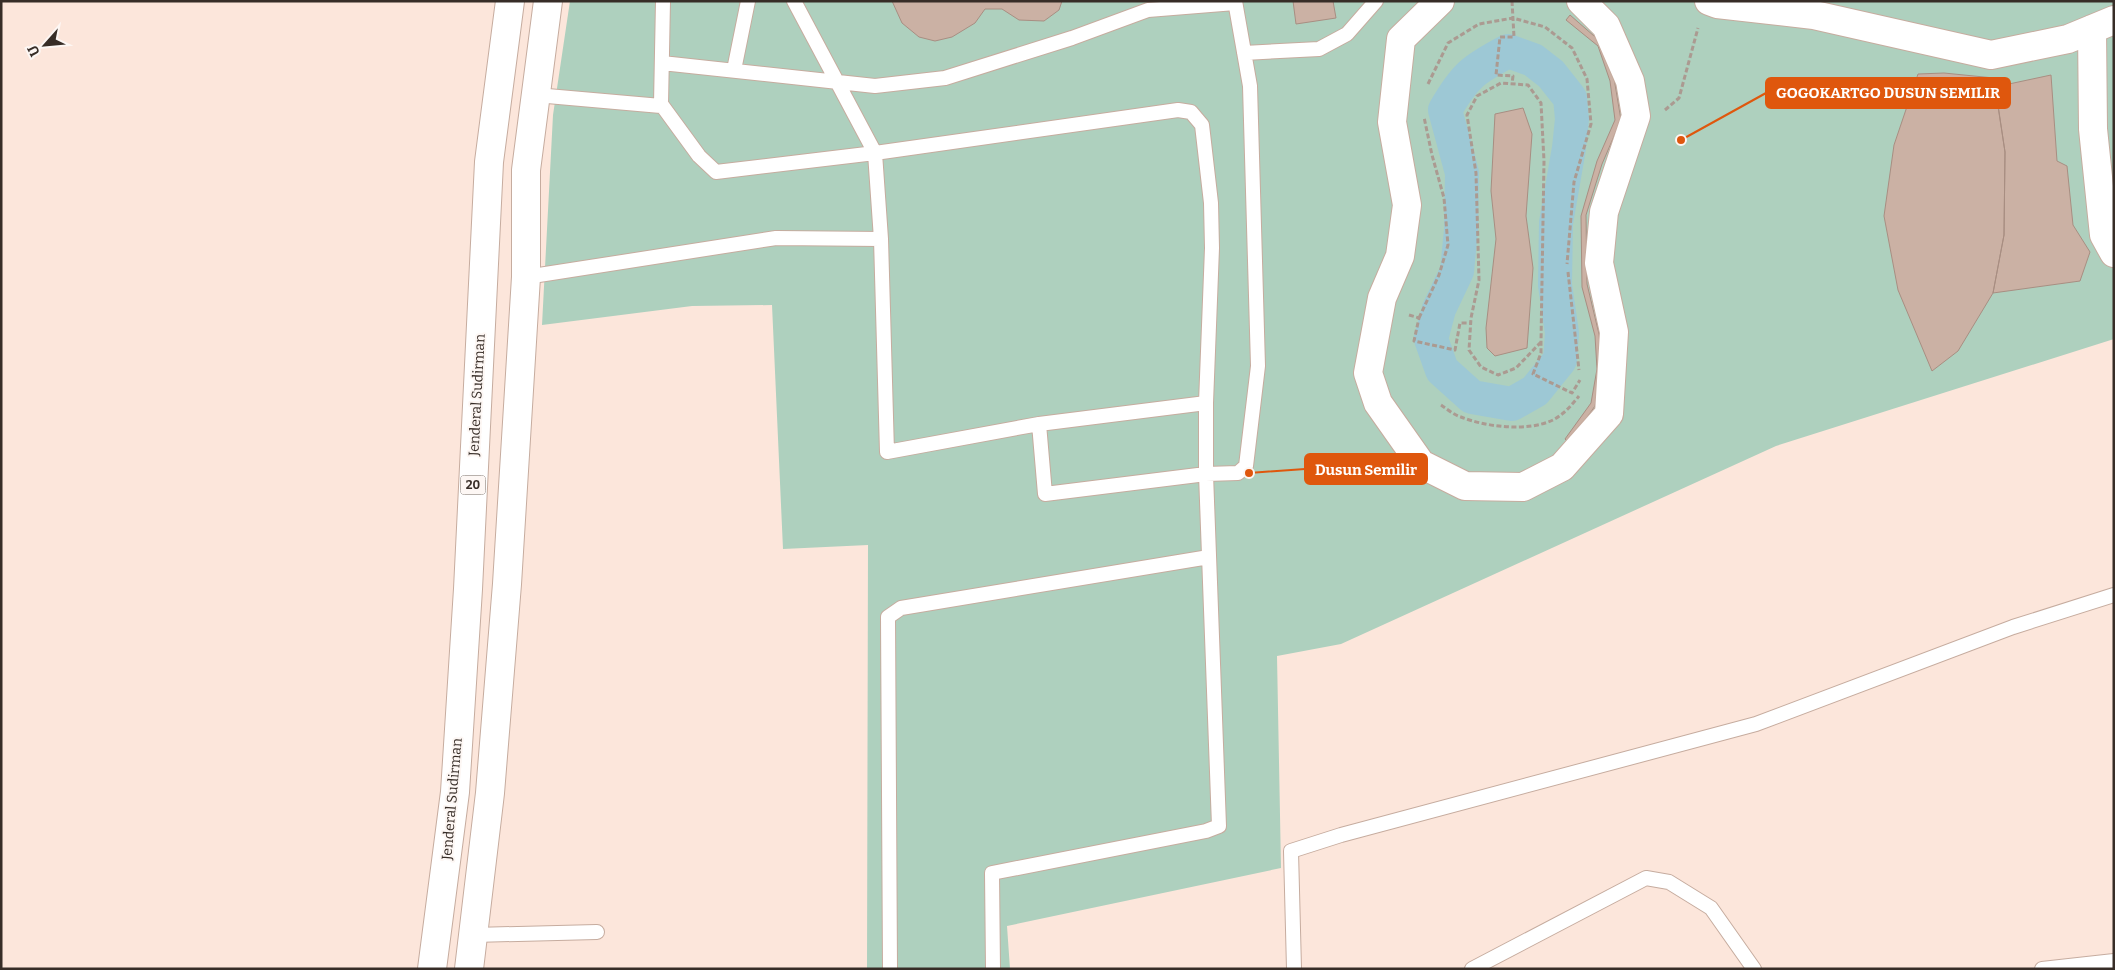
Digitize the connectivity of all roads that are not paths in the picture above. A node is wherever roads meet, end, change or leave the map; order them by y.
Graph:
1 (510, 1) edge
2 (548, 1) edge
3 (663, 1) edge
4 (748, 1) edge
5 (794, 1) edge
6 (1376, 1) edge
7 (1440, 1) edge
8 (1581, 1) edge
9 (1709, 1) edge
10 (1235, 2) edge
11 (2103, 25) edge
12 (1244, 53) junction
13 (662, 63) junction
14 (734, 70) junction
15 (836, 81) junction
16 (536, 95) junction
17 (661, 106) junction
18 (875, 153) junction
19 (881, 239) junction
20 (2114, 253) edge
21 (526, 277) junction
22 (1206, 402) junction
23 (1039, 424) junction
24 (1206, 474) junction
25 (1209, 557) junction
26 (2114, 595) edge
27 (597, 932) dead end
28 (474, 935) junction
29 (2114, 961) edge
30 (432, 969) edge
31 (469, 969) edge
32 (890, 969) edge
33 (993, 969) edge
34 (1294, 969) edge
35 (1472, 969) edge
36 (1754, 969) edge
37 (2042, 969) edge

1 - 30 main road, Jenderal Sudirman / 20
2 - 16 main road
3 - 13 lane
4 - 14 lane
5 - 15 lane
6 - 12 lane
7 - 8 main road
9 - 11 main road
10 - 12 lane
10 - 15 lane
11 - 20 main road
12 - 24 lane
13 - 14 lane
13 - 17 lane
14 - 15 lane
15 - 18 lane
16 - 17 lane
16 - 21 main road
17 - 18 lane
18 - 19 lane
18 - 22 lane
19 - 21 lane
19 - 23 lane
21 - 28 main road
22 - 23 lane
22 - 24 lane
23 - 24 lane
24 - 25 lane
25 - 32 lane
25 - 33 lane
26 - 34 lane
27 - 28 lane
28 - 31 main road
29 - 37 lane
35 - 36 lane

